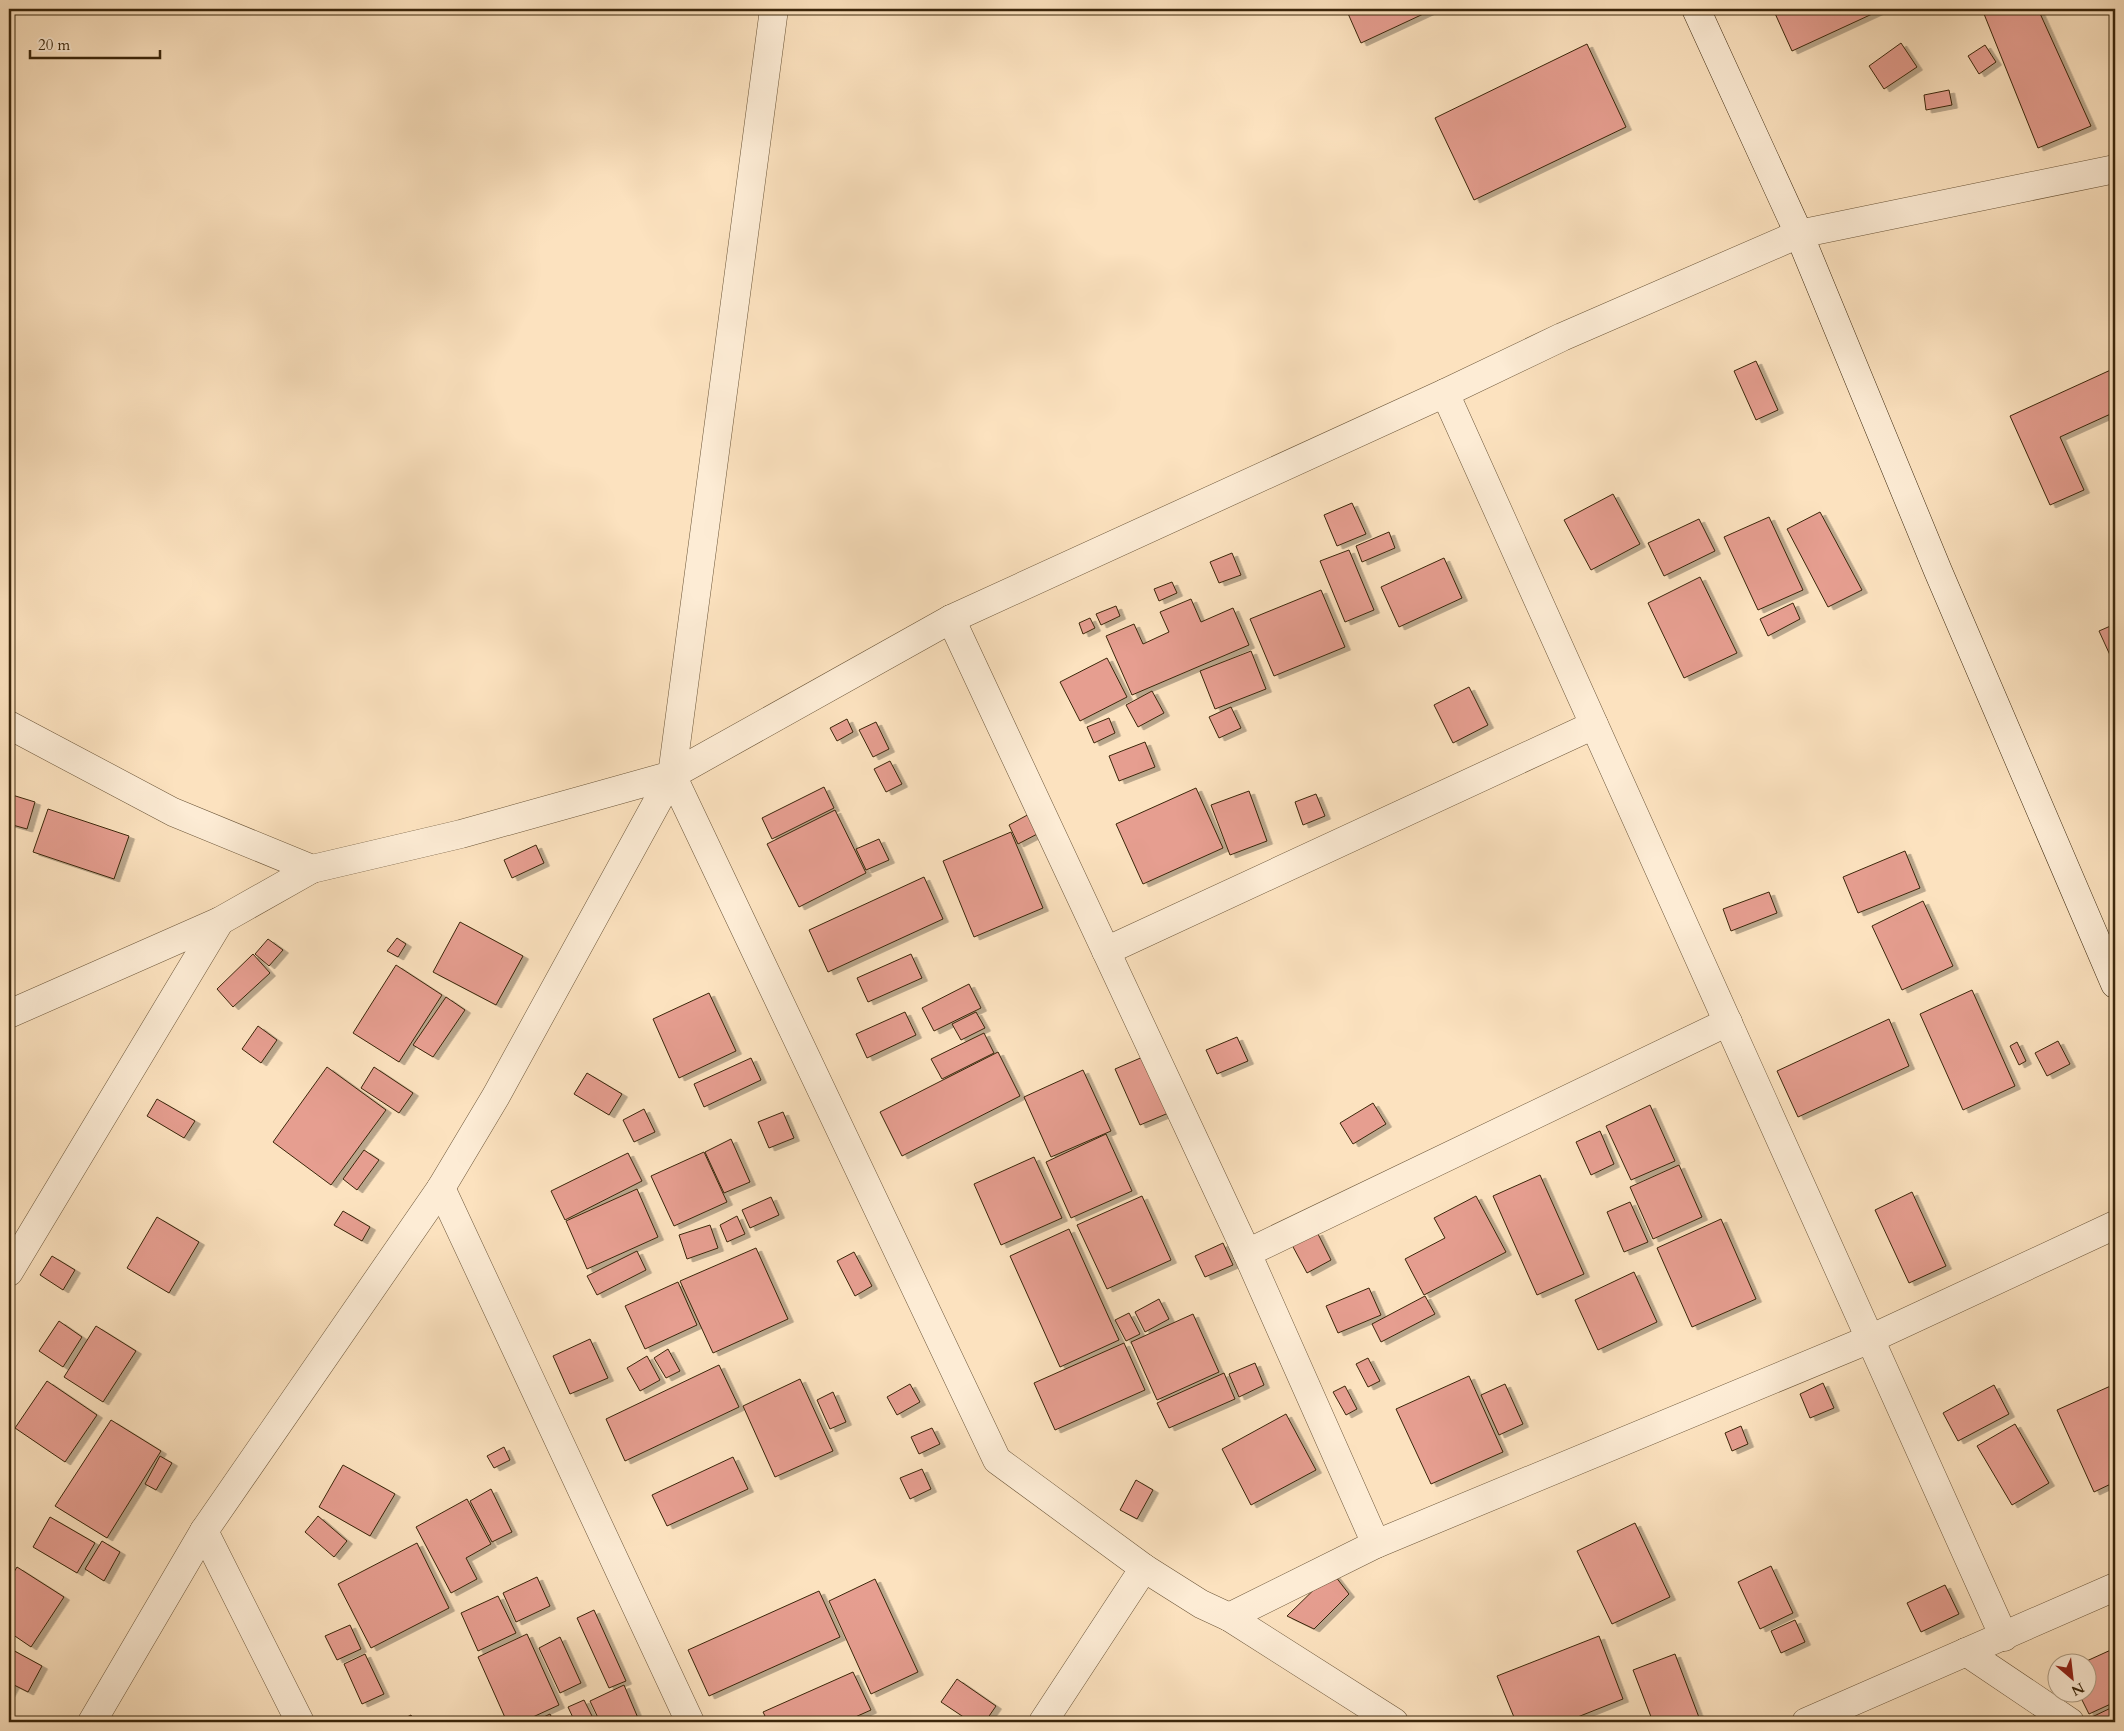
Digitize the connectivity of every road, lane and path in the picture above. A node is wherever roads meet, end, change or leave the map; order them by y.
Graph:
1 (774, 9) edge
2 (1696, 9) edge
3 (2115, 169) edge
4 (1799, 234) junction
5 (1445, 393) junction
6 (950, 619) junction
7 (9, 724) edge
8 (1594, 725) junction
9 (672, 775) junction
10 (312, 870) junction
11 (220, 921) junction
12 (1106, 951) junction
13 (2115, 984) edge
14 (9, 1014) edge
15 (1728, 1022) junction
16 (441, 1188) junction
17 (2115, 1224) edge
18 (1247, 1253) junction
19 (9, 1272) edge
20 (1870, 1339) junction
21 (204, 1531) junction
22 (1376, 1544) junction
23 (1144, 1568) junction
24 (2115, 1587) edge
25 (1230, 1617) junction
26 (2004, 1636) junction
27 (1966, 1652) junction
28 (92, 1722) edge
29 (300, 1722) edge
30 (690, 1722) edge
31 (1043, 1722) edge
32 (1394, 1722) edge
33 (1806, 1722) edge
34 (2070, 1722) edge

1 - 9 street
2 - 4 street
3 - 4 street
4 - 5 street
4 - 13 street
5 - 6 street
5 - 8 street
6 - 9 street
6 - 12 street
7 - 10 street
8 - 12 street
8 - 15 street
9 - 10 street
9 - 16 street
9 - 23 street
10 - 11 street
11 - 14 street
11 - 19 street
12 - 18 street
15 - 18 street
15 - 20 street
16 - 21 street
16 - 30 street
17 - 20 street
18 - 22 street
20 - 22 street
20 - 26 street
21 - 28 street
21 - 29 street
22 - 25 street
23 - 25 street
23 - 31 street
24 - 26 street
25 - 32 street
26 - 27 street
27 - 33 street
27 - 34 street

